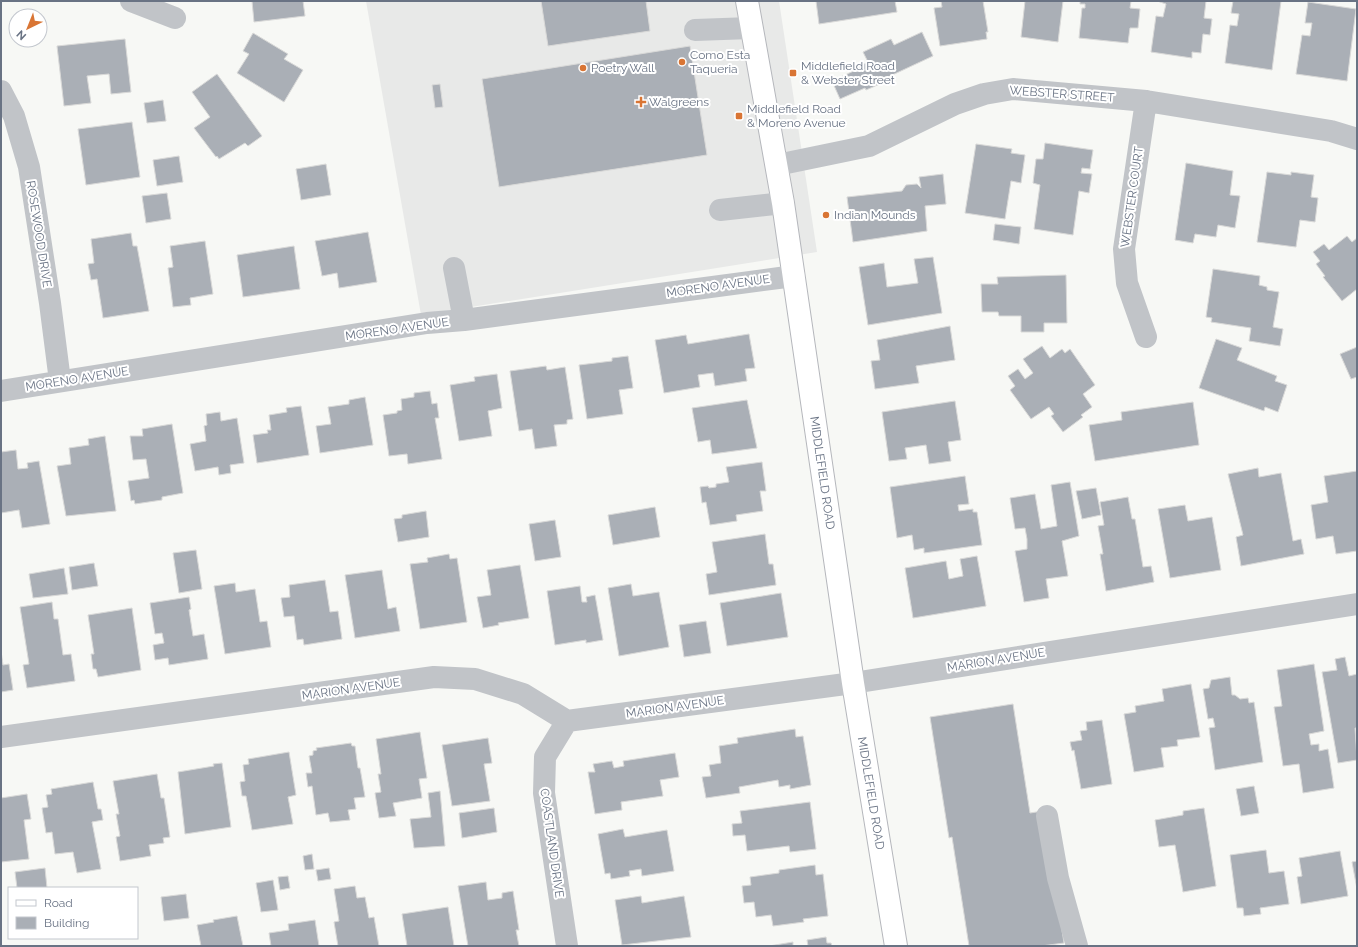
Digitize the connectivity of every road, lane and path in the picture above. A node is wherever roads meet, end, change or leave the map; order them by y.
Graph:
1 (131, 1) edge
2 (747, 1) edge
3 (175, 18) dead end
4 (751, 28) junction
5 (695, 30) dead end
6 (1, 91) edge
7 (1146, 101) junction
8 (1357, 139) edge
9 (776, 165) junction
10 (783, 203) junction
11 (720, 210) dead end
12 (454, 268) dead end
13 (794, 276) junction
14 (464, 320) junction
15 (1146, 337) dead end
16 (60, 382) junction
17 (1, 391) edge
18 (1357, 604) edge
19 (853, 683) junction
20 (568, 721) junction
21 (1, 738) edge
22 (1048, 816) dead end
23 (567, 946) edge
24 (896, 946) edge
25 (1077, 946) edge

1 - 3 street
2 - 4 main road, MIDDLEFIELD ROAD
4 - 5 street
4 - 9 main road, MIDDLEFIELD ROAD
6 - 16 street, ROSEWOOD DRIVE
7 - 8 street, WEBSTER STREET
7 - 9 street, WEBSTER STREET
7 - 15 street, WEBSTER COURT
9 - 10 main road, MIDDLEFIELD ROAD
10 - 11 street
10 - 13 main road, MIDDLEFIELD ROAD
12 - 14 street
13 - 14 street, MORENO AVENUE
13 - 19 main road, MIDDLEFIELD ROAD
14 - 16 street, MORENO AVENUE
16 - 17 street, MORENO AVENUE
18 - 19 street, MARION AVENUE
19 - 20 street, MARION AVENUE
19 - 24 main road, MIDDLEFIELD ROAD
20 - 21 street, MARION AVENUE
20 - 23 street, COASTLAND DRIVE
22 - 25 street

